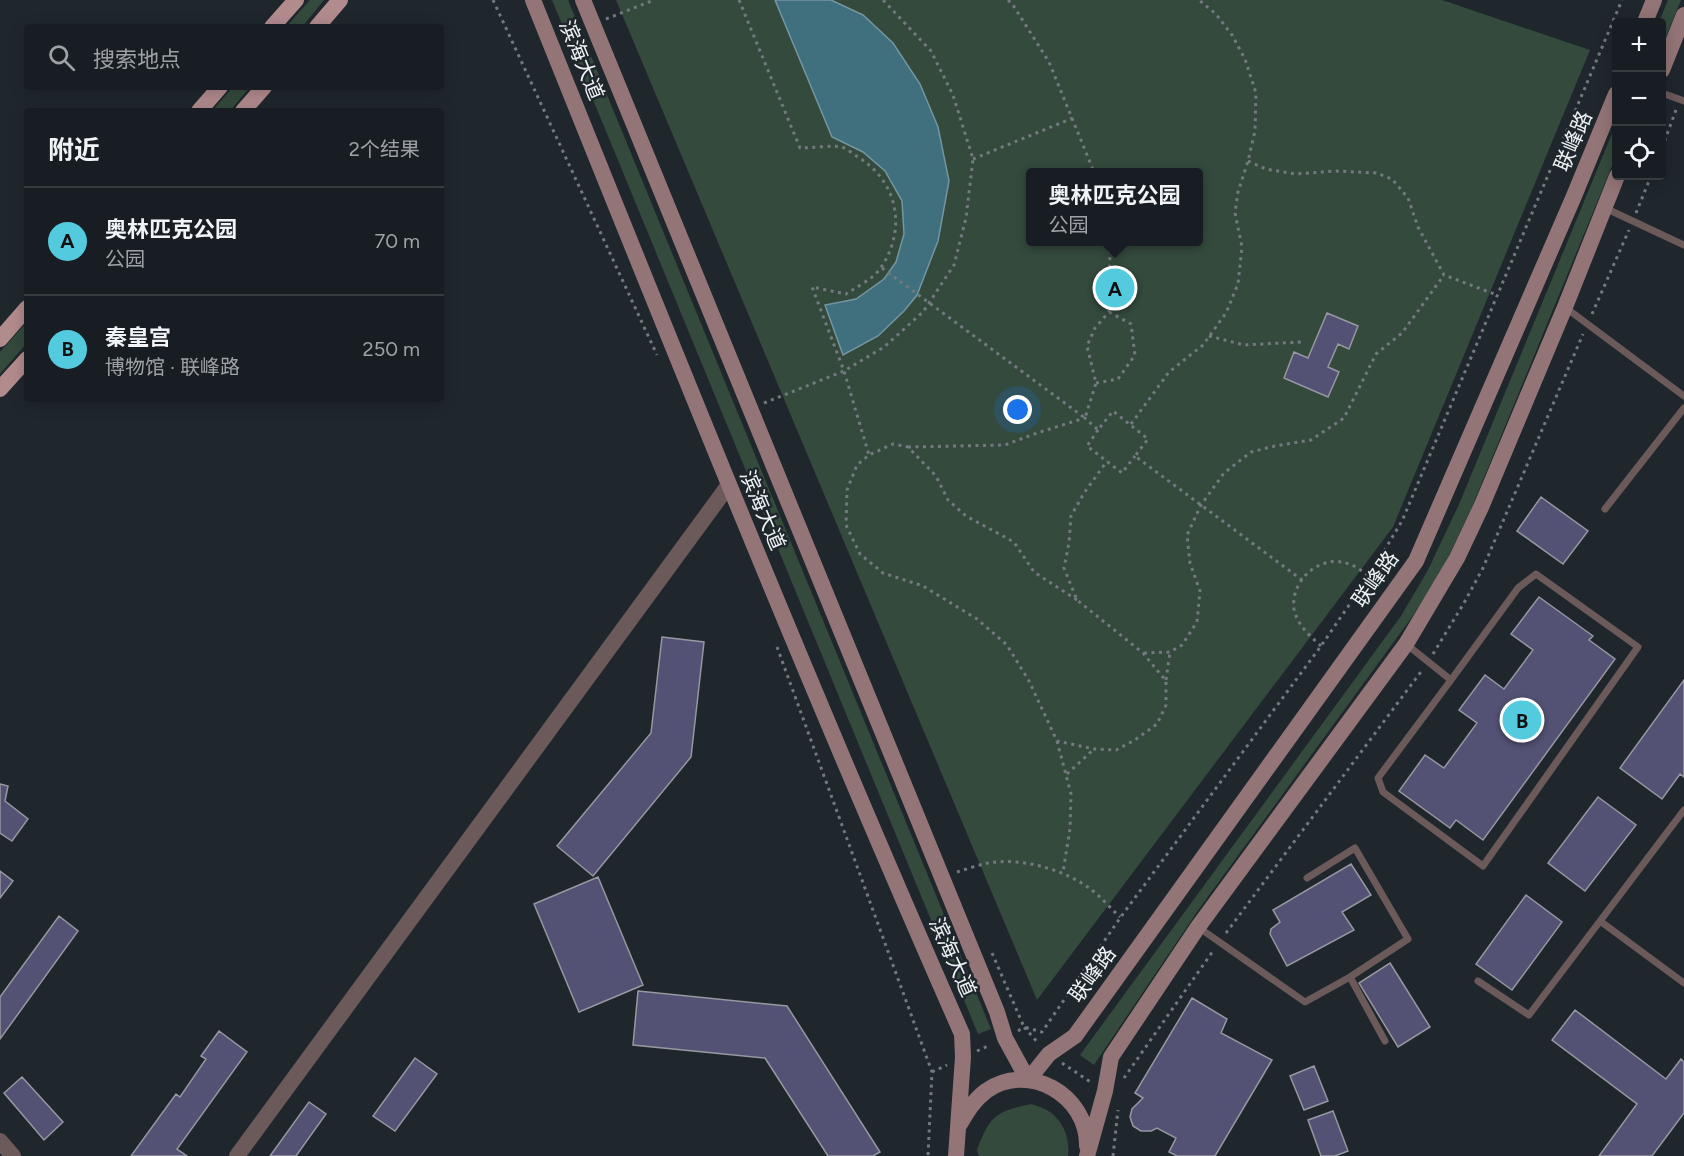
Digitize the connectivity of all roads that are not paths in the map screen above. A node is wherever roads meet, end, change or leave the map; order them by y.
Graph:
1 (296, 0) edge
2 (340, 0) edge
3 (533, 0) edge
4 (583, 0) edge
5 (1654, 0) edge
6 (1684, 15) edge
7 (1647, 18) edge
8 (275, 24) edge
9 (320, 24) edge
10 (1666, 60) edge
11 (217, 90) edge
12 (261, 90) edge
13 (1666, 94) edge
14 (1682, 100) edge
15 (1612, 106) edge
16 (202, 108) edge
17 (246, 108) edge
18 (1615, 180) edge
19 (1603, 208) junction
20 (1684, 245) edge
21 (1565, 307) junction
22 (24, 311) edge
23 (0, 339) edge
24 (24, 361) edge
25 (0, 389) edge
26 (1684, 396) edge
27 (1684, 408) edge
28 (728, 486) junction
29 (1605, 509) dead end
30 (1406, 644) junction
31 (1451, 680) junction
32 (1684, 810) edge
33 (1307, 878) dead end
34 (1600, 921) junction
35 (1198, 927) junction
36 (1350, 977) junction
37 (1478, 981) dead end
38 (1684, 983) edge
39 (1385, 1041) dead end
40 (1028, 1080) junction
41 (0, 1141) edge
42 (957, 1152) edge
43 (13, 1156) edge
44 (237, 1156) edge
45 (1087, 1156) edge

1 - 8 main road
2 - 9 main road
3 - 28 main road, 滨海大道
4 - 40 main road, 滨海大道
5 - 7 main road
6 - 10 main road
11 - 16 main road
12 - 17 main road
13 - 14 lane
15 - 40 main road, 联峰路
18 - 19 main road
19 - 20 lane
19 - 21 main road
21 - 26 lane
21 - 30 main road
22 - 23 main road
24 - 25 main road
27 - 29 lane
28 - 42 main road, 滨海大道
28 - 44 street
30 - 31 lane
30 - 35 main road
31 - 31 lane
32 - 34 lane
33 - 36 lane
34 - 37 lane
34 - 38 lane
35 - 36 lane
35 - 45 main road
36 - 39 lane
40 - 42 main road
40 - 45 main road
41 - 43 street

